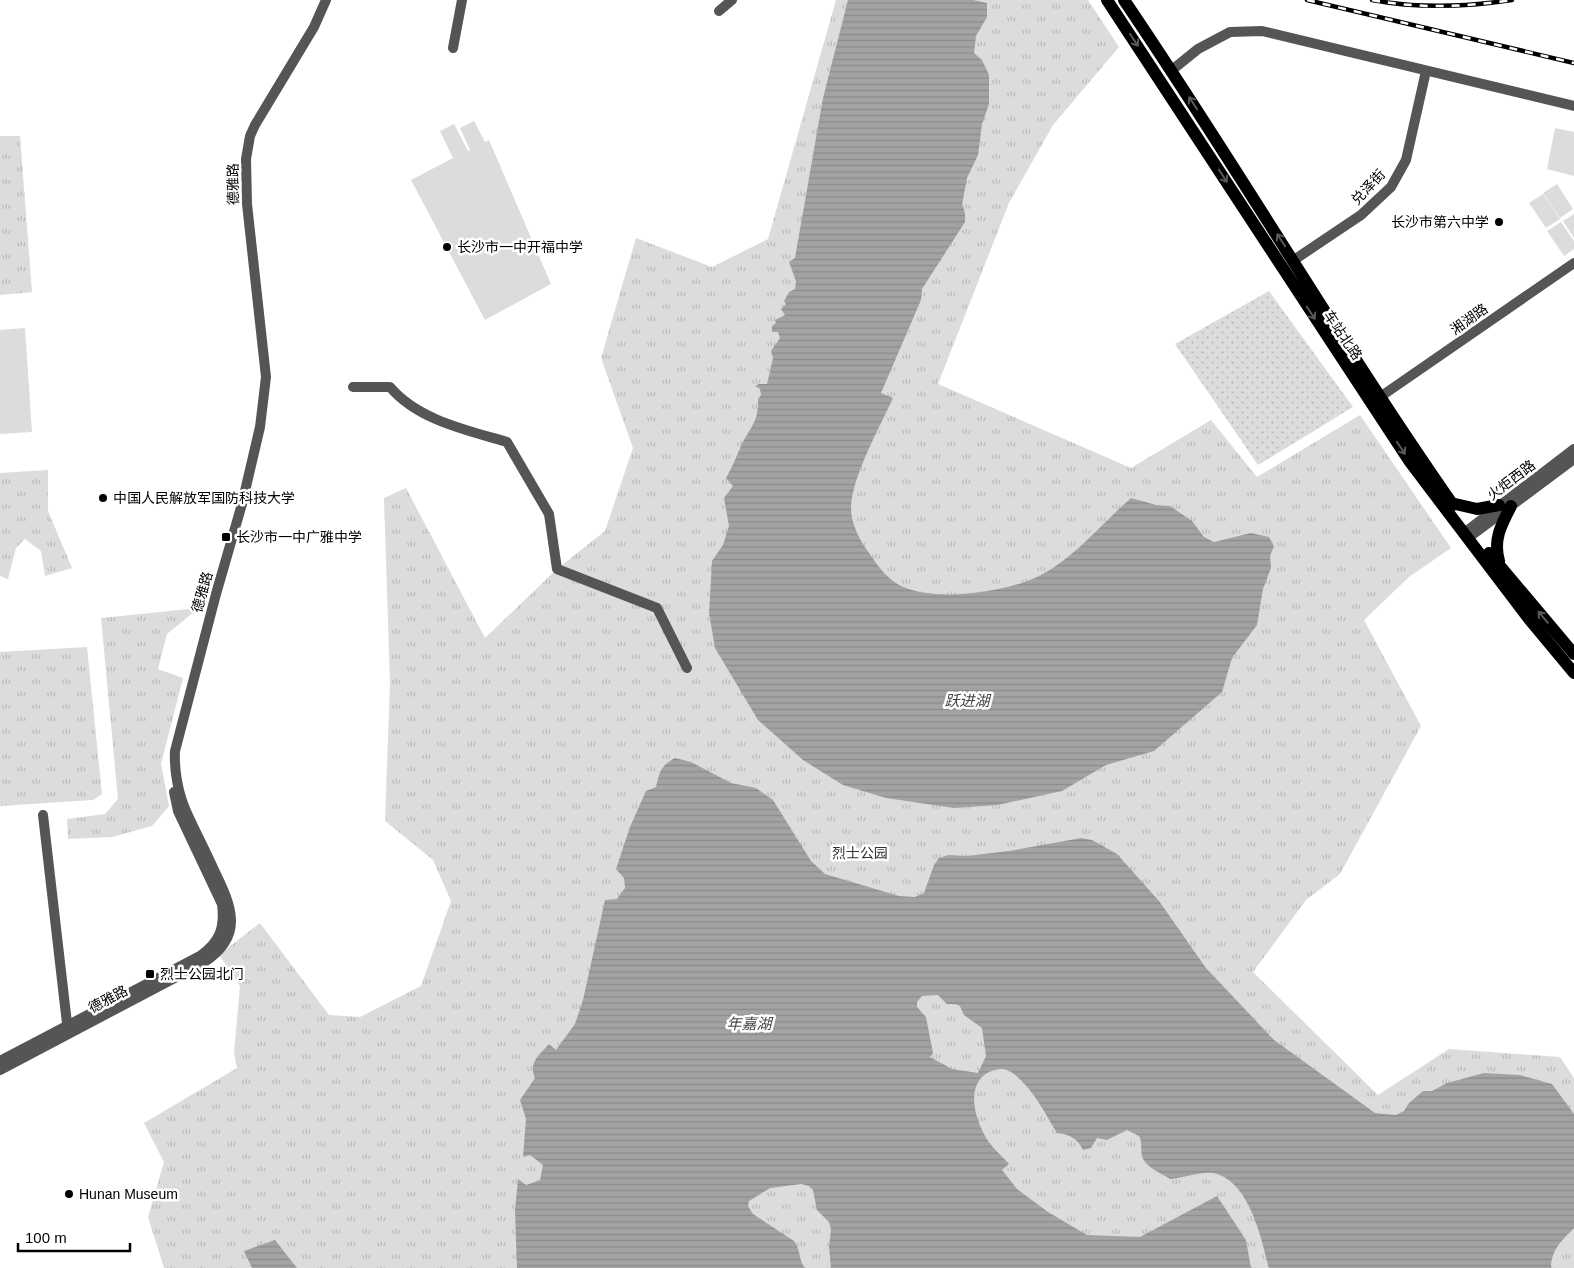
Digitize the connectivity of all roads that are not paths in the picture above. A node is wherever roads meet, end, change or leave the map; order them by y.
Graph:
1 (321, 0) edge
2 (326, 0) edge
3 (462, 0) edge
4 (732, 0) edge
5 (1107, 0) edge
6 (1124, 0) edge
7 (719, 11) dead end
8 (453, 48) dead end
9 (1172, 70) junction
10 (1426, 71) junction
11 (1574, 106) edge
12 (1294, 260) junction
13 (1574, 263) edge
14 (353, 387) dead end
15 (1380, 397) junction
16 (1574, 450) edge
17 (1574, 459) edge
18 (1451, 503) junction
19 (1505, 506) junction
20 (1469, 533) junction
21 (1500, 566) junction
22 (1574, 654) edge
23 (687, 668) dead end
24 (1574, 673) edge
25 (43, 815) dead end
26 (67, 1031) junction
27 (0, 1061) edge
28 (0, 1070) edge

1 - 26 street, 德雅路
2 - 26 street, 德雅路
3 - 8 street
4 - 7 street
5 -> 20 main road, 车站北路
6 - 9 main road, 车站北路
9 - 10 street
12 -> 9 main road, 车站北路
10 - 11 street
10 - 12 street, 兑泽街
12 - 15 main road, 车站北路
13 - 15 street, 湘湖路
14 - 23 street
15 - 18 main road, 车站北路
16 - 19 street, 火炬西路
17 - 19 street, 火炬西路
18 - 19 main road
18 - 20 main road, 车站北路
19 - 20 street, 火炬西路
19 - 21 main road
20 - 21 main road, 车站北路
20 - 24 main road, 车站北路
22 -> 21 main road, 车站北路
25 - 26 street
26 - 27 street, 德雅路
26 - 28 street, 德雅路

